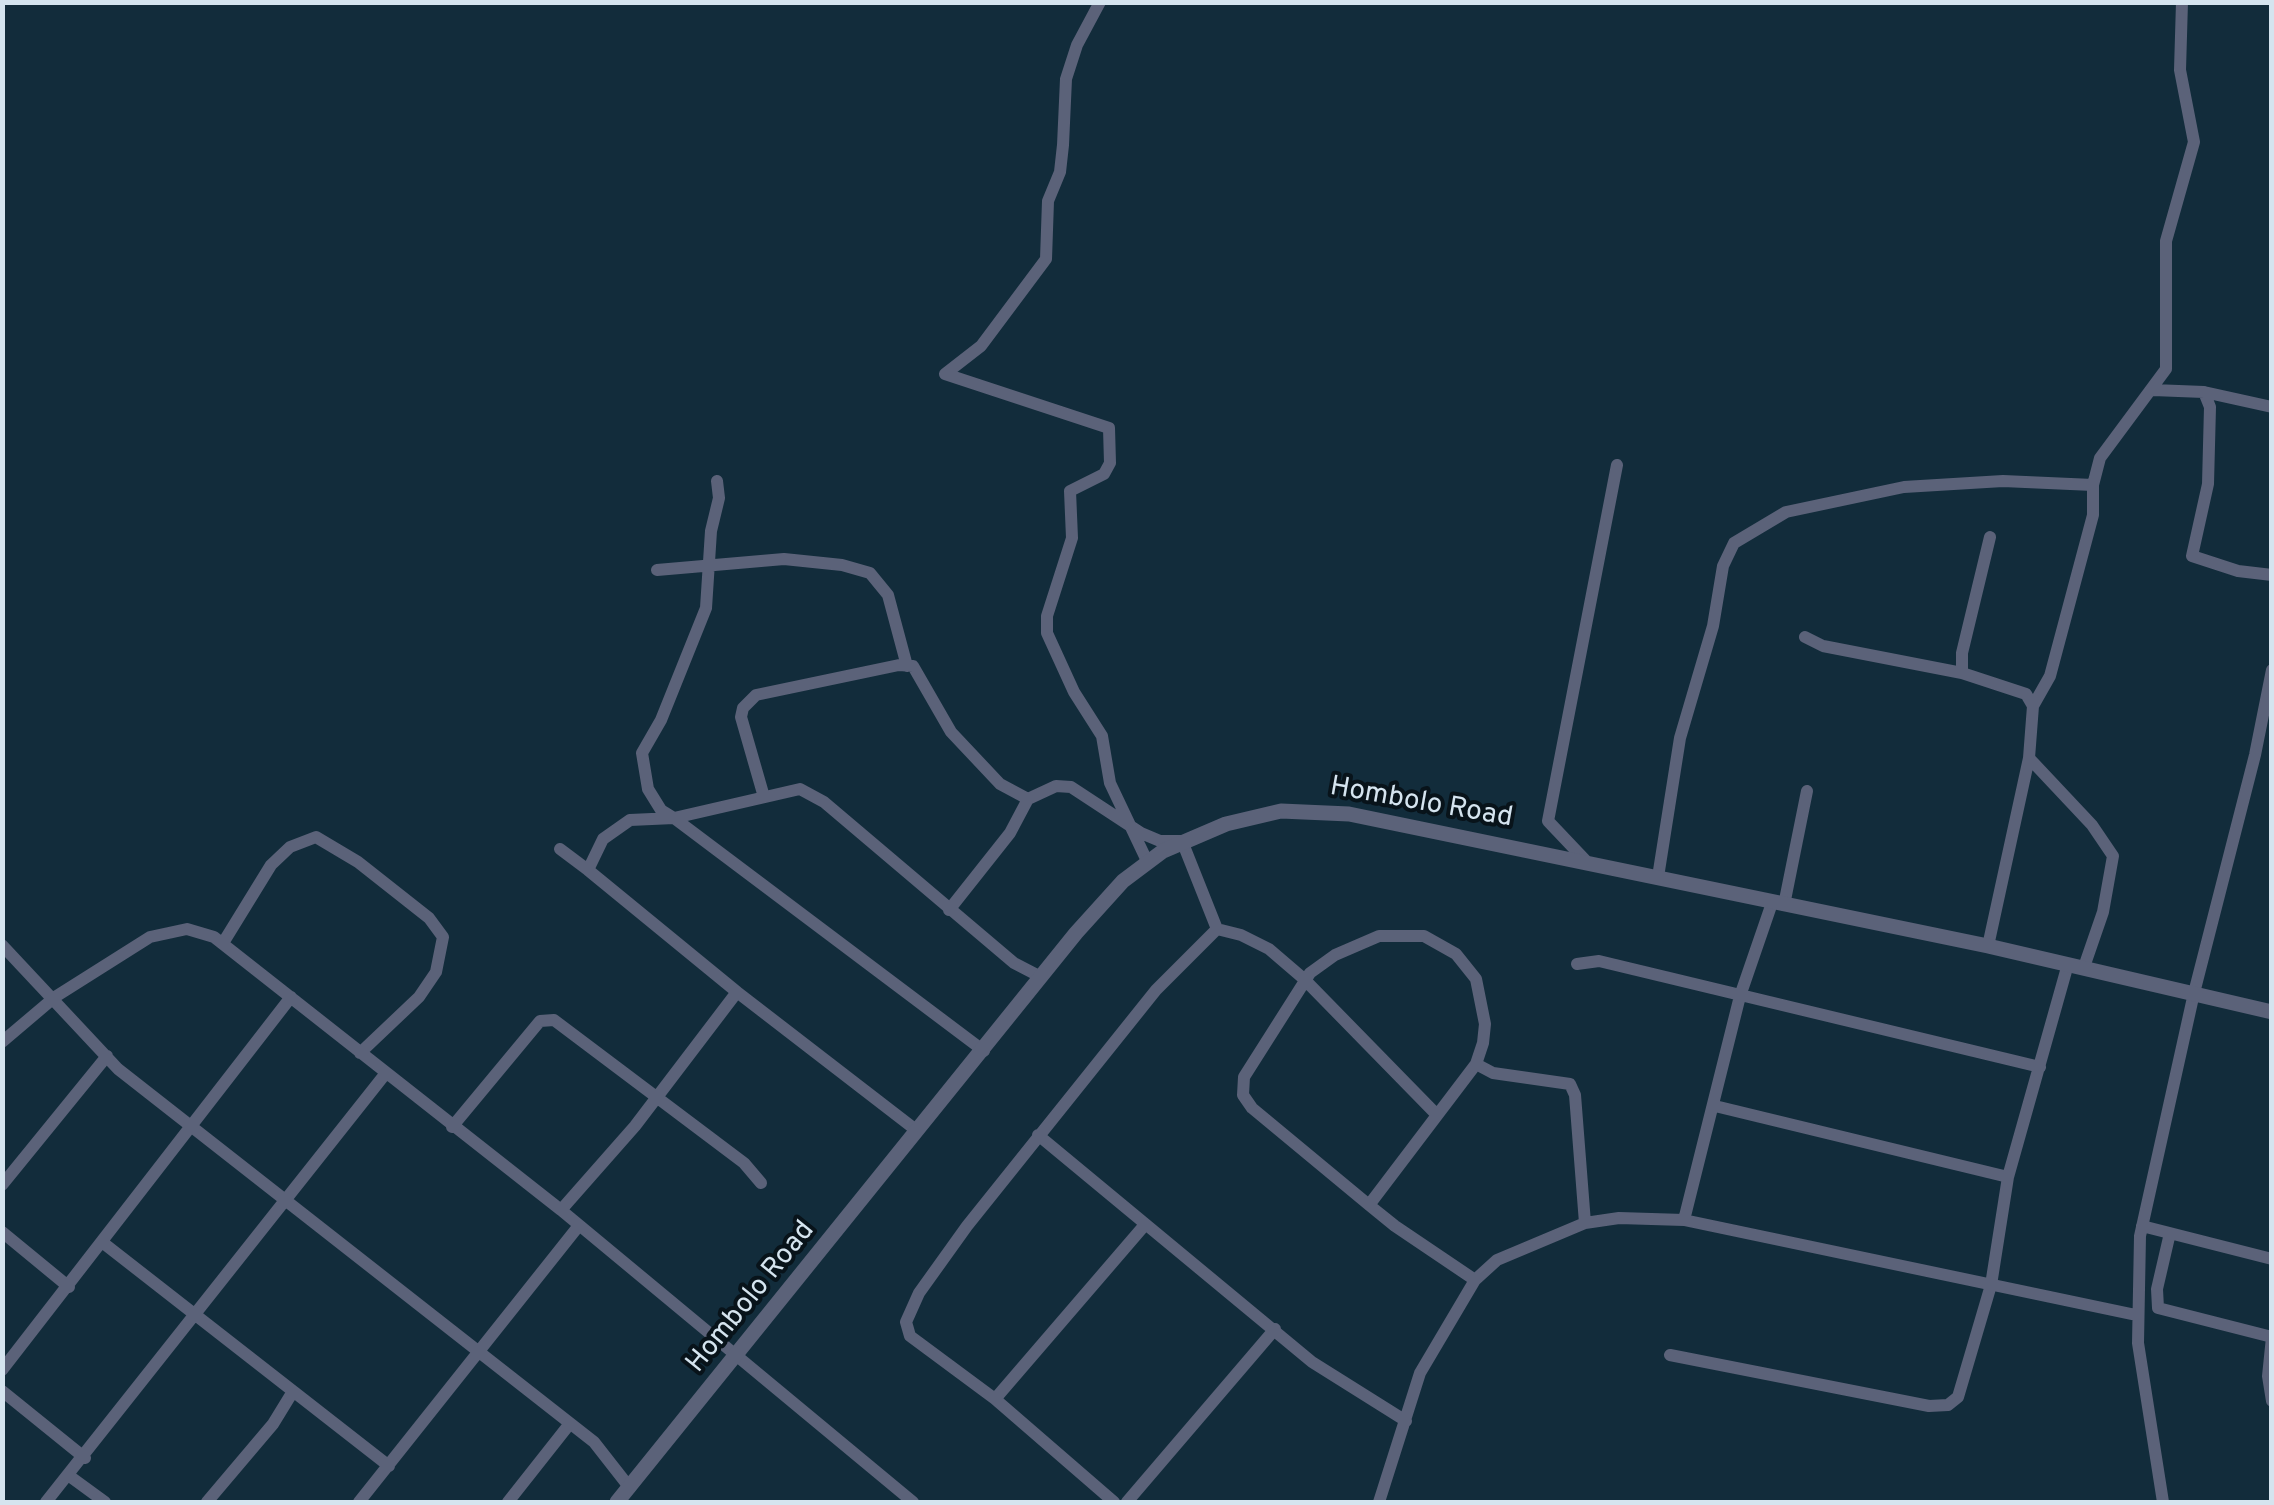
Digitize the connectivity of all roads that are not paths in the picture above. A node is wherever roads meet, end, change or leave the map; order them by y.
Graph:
1 (1100, 2) edge
2 (2182, 2) edge
3 (2153, 390) junction
4 (2204, 392) junction
5 (2272, 407) edge
6 (1617, 465) dead end
7 (717, 481) dead end
8 (2092, 485) junction
9 (1990, 537) dead end
10 (712, 563) junction
11 (657, 570) dead end
12 (2272, 575) edge
13 (1805, 637) dead end
14 (907, 666) junction
15 (2272, 670) edge
16 (1962, 673) junction
17 (2033, 706) junction
18 (2029, 758) junction
19 (1807, 791) dead end
20 (764, 797) junction
21 (1028, 799) junction
22 (674, 818) junction
23 (1128, 825) junction
24 (1182, 840) junction
25 (560, 849) dead end
26 (1585, 860) junction
27 (1148, 863) junction
28 (588, 870) junction
29 (1658, 877) junction
30 (1778, 904) junction
31 (949, 910) junction
32 (1217, 929) junction
33 (223, 943) junction
34 (2, 945) edge
35 (1988, 946) junction
36 (1577, 964) dead end
37 (2076, 966) junction
38 (1041, 977) junction
39 (1304, 979) junction
40 (737, 992) junction
41 (2194, 993) junction
42 (1740, 996) junction
43 (54, 997) junction
44 (291, 997) junction
45 (2272, 1012) edge
46 (2, 1042) edge
47 (984, 1051) junction
48 (360, 1052) junction
49 (107, 1056) junction
50 (1476, 1064) junction
51 (2040, 1067) junction
52 (386, 1073) junction
53 (657, 1096) junction
54 (1715, 1106) junction
55 (1438, 1116) junction
56 (192, 1127) junction
57 (452, 1127) junction
58 (916, 1130) junction
59 (1038, 1135) junction
60 (2008, 1176) junction
61 (761, 1183) dead end
62 (2, 1185) edge
63 (284, 1202) junction
64 (1368, 1205) junction
65 (560, 1210) junction
66 (1684, 1220) junction
67 (1585, 1223) junction
68 (2142, 1226) junction
69 (1144, 1227) junction
70 (577, 1228) junction
71 (2, 1232) edge
72 (2170, 1232) junction
73 (102, 1242) junction
74 (2272, 1259) edge
75 (1475, 1280) junction
76 (1991, 1285) junction
77 (69, 1287) junction
78 (2136, 1315) junction
79 (195, 1318) junction
80 (1276, 1328) junction
81 (2272, 1337) edge
82 (479, 1349) junction
83 (739, 1355) junction
84 (1670, 1356) dead end
85 (2, 1370) edge
86 (2, 1391) edge
87 (292, 1393) junction
88 (995, 1398) junction
89 (2272, 1401) edge
90 (1406, 1421) junction
91 (568, 1426) junction
92 (85, 1458) junction
93 (389, 1466) junction
94 (68, 1475) junction
95 (630, 1488) junction
96 (908, 1501) edge
97 (46, 1502) edge
98 (104, 1502) edge
99 (206, 1502) edge
100 (359, 1502) edge
101 (508, 1502) edge
102 (617, 1502) edge
103 (1114, 1502) edge
104 (1128, 1502) edge
105 (1379, 1502) edge
106 (2164, 1502) edge

1 - 23 street
2 - 3 street
3 - 4 street
3 - 8 street
4 - 5 street
4 - 12 street
6 - 26 street
7 - 10 street
8 - 17 street
8 - 29 street
9 - 16 street
10 - 11 street
10 - 14 street
10 - 22 street
13 - 16 street
14 - 20 street
14 - 21 street
15 - 41 street
16 - 17 street
17 - 18 street
18 - 35 street
18 - 37 street
19 - 30 street
20 - 22 street
20 - 31 street
21 - 23 street
21 - 31 street
22 - 28 street
22 - 47 street
23 - 24 street
23 - 27 street
24 - 26 street, Hombolo Road
24 - 27 street, Hombolo Road
24 - 32 street
25 - 28 street
26 - 29 street, Hombolo Road
27 - 38 street, Hombolo Road
28 - 40 street
29 - 30 street, Hombolo Road
30 - 35 street, Hombolo Road
30 - 42 street
31 - 38 street
32 - 39 street
32 - 59 street
33 - 43 street
33 - 44 street
33 - 48 street
34 - 43 street
35 - 37 street, Hombolo Road
36 - 42 street
37 - 41 street, Hombolo Road
37 - 51 street
38 - 47 street, Hombolo Road
39 - 50 street
39 - 55 street
39 - 64 street
40 - 53 street
40 - 58 street
41 - 45 street, Hombolo Road
41 - 68 street
42 - 51 street
42 - 54 street
43 - 46 street
43 - 49 street
44 - 48 street
44 - 56 street
47 - 58 street, Hombolo Road
48 - 52 street
49 - 56 street
49 - 62 street
50 - 55 street
50 - 67 street
51 - 60 street
52 - 57 street
52 - 63 street
53 - 57 street
53 - 61 street
53 - 65 street
54 - 60 street
54 - 66 street
55 - 64 street
56 - 63 street
56 - 73 street
57 - 65 street
58 - 83 street, Hombolo Road
59 - 69 street
59 - 88 street
60 - 76 street
63 - 79 street
63 - 82 street
64 - 75 street
65 - 70 street
66 - 67 street
66 - 76 street
67 - 75 street
68 - 72 street
68 - 78 street
69 - 80 street
69 - 88 street
70 - 82 street
70 - 83 street
71 - 77 street
72 - 74 street
72 - 81 street
73 - 77 street
73 - 79 street
75 - 90 street
76 - 78 street
76 - 84 street
77 - 85 street
78 - 106 street
79 - 87 street
79 - 92 street
80 - 90 street
80 - 104 street
81 - 89 street
82 - 91 street
82 - 93 street
83 - 95 street, Hombolo Road
83 - 96 street
86 - 92 street
87 - 93 street
87 - 99 street
88 - 103 street
90 - 105 street
91 - 95 street
91 - 101 street
92 - 94 street
93 - 100 street
94 - 97 street
94 - 98 street
95 - 102 street, Hombolo Road

